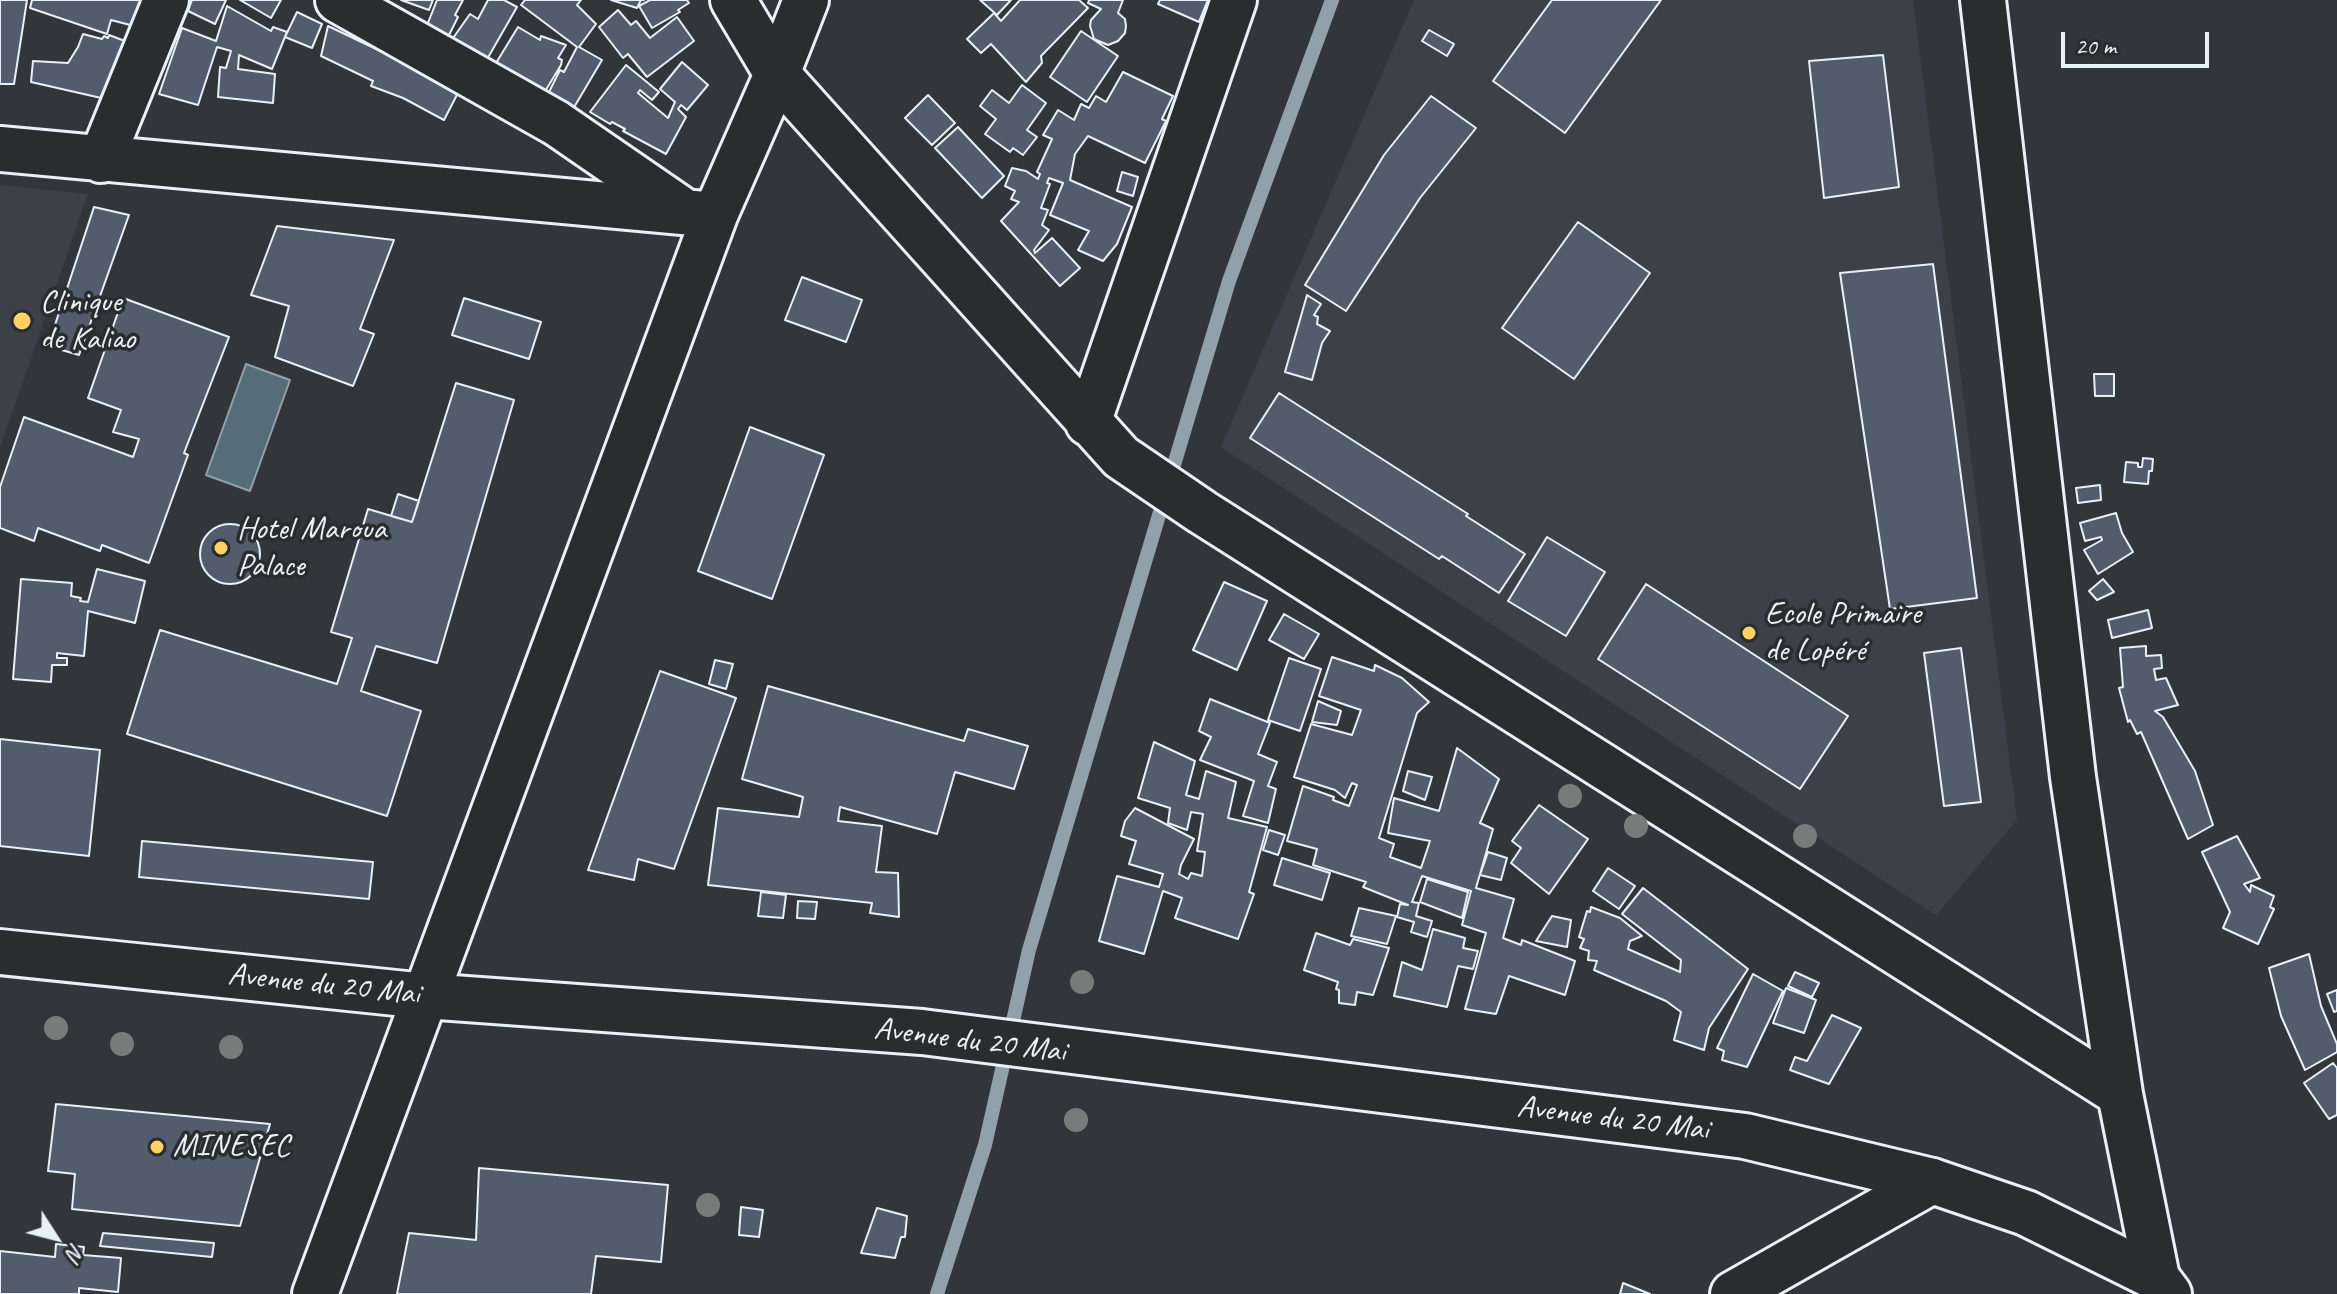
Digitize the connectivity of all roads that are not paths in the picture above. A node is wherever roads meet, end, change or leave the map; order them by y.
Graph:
1 (166, 0) edge
2 (338, 0) edge
3 (733, 0) edge
4 (806, 0) edge
5 (1234, 0) edge
6 (1983, 0) edge
7 (777, 74) junction
8 (0, 149) edge
9 (101, 160) junction
10 (699, 213) junction
11 (1088, 423) junction
12 (0, 952) edge
13 (425, 996) junction
14 (2120, 1094) junction
15 (1932, 1181) junction
16 (2172, 1289) edge
17 (315, 1294) edge
18 (1733, 1294) edge

1 - 9 street
2 - 10 street
3 - 7 street
4 - 7 street
5 - 11 street
6 - 14 street
7 - 10 street
7 - 11 street
8 - 9 street
9 - 10 street
10 - 13 street
11 - 14 street
12 - 13 street, Avenue du 20 Mai
13 - 15 street, Avenue du 20 Mai
13 - 17 street
14 - 16 street
15 - 16 street, Avenue du 20 Mai
15 - 18 street

